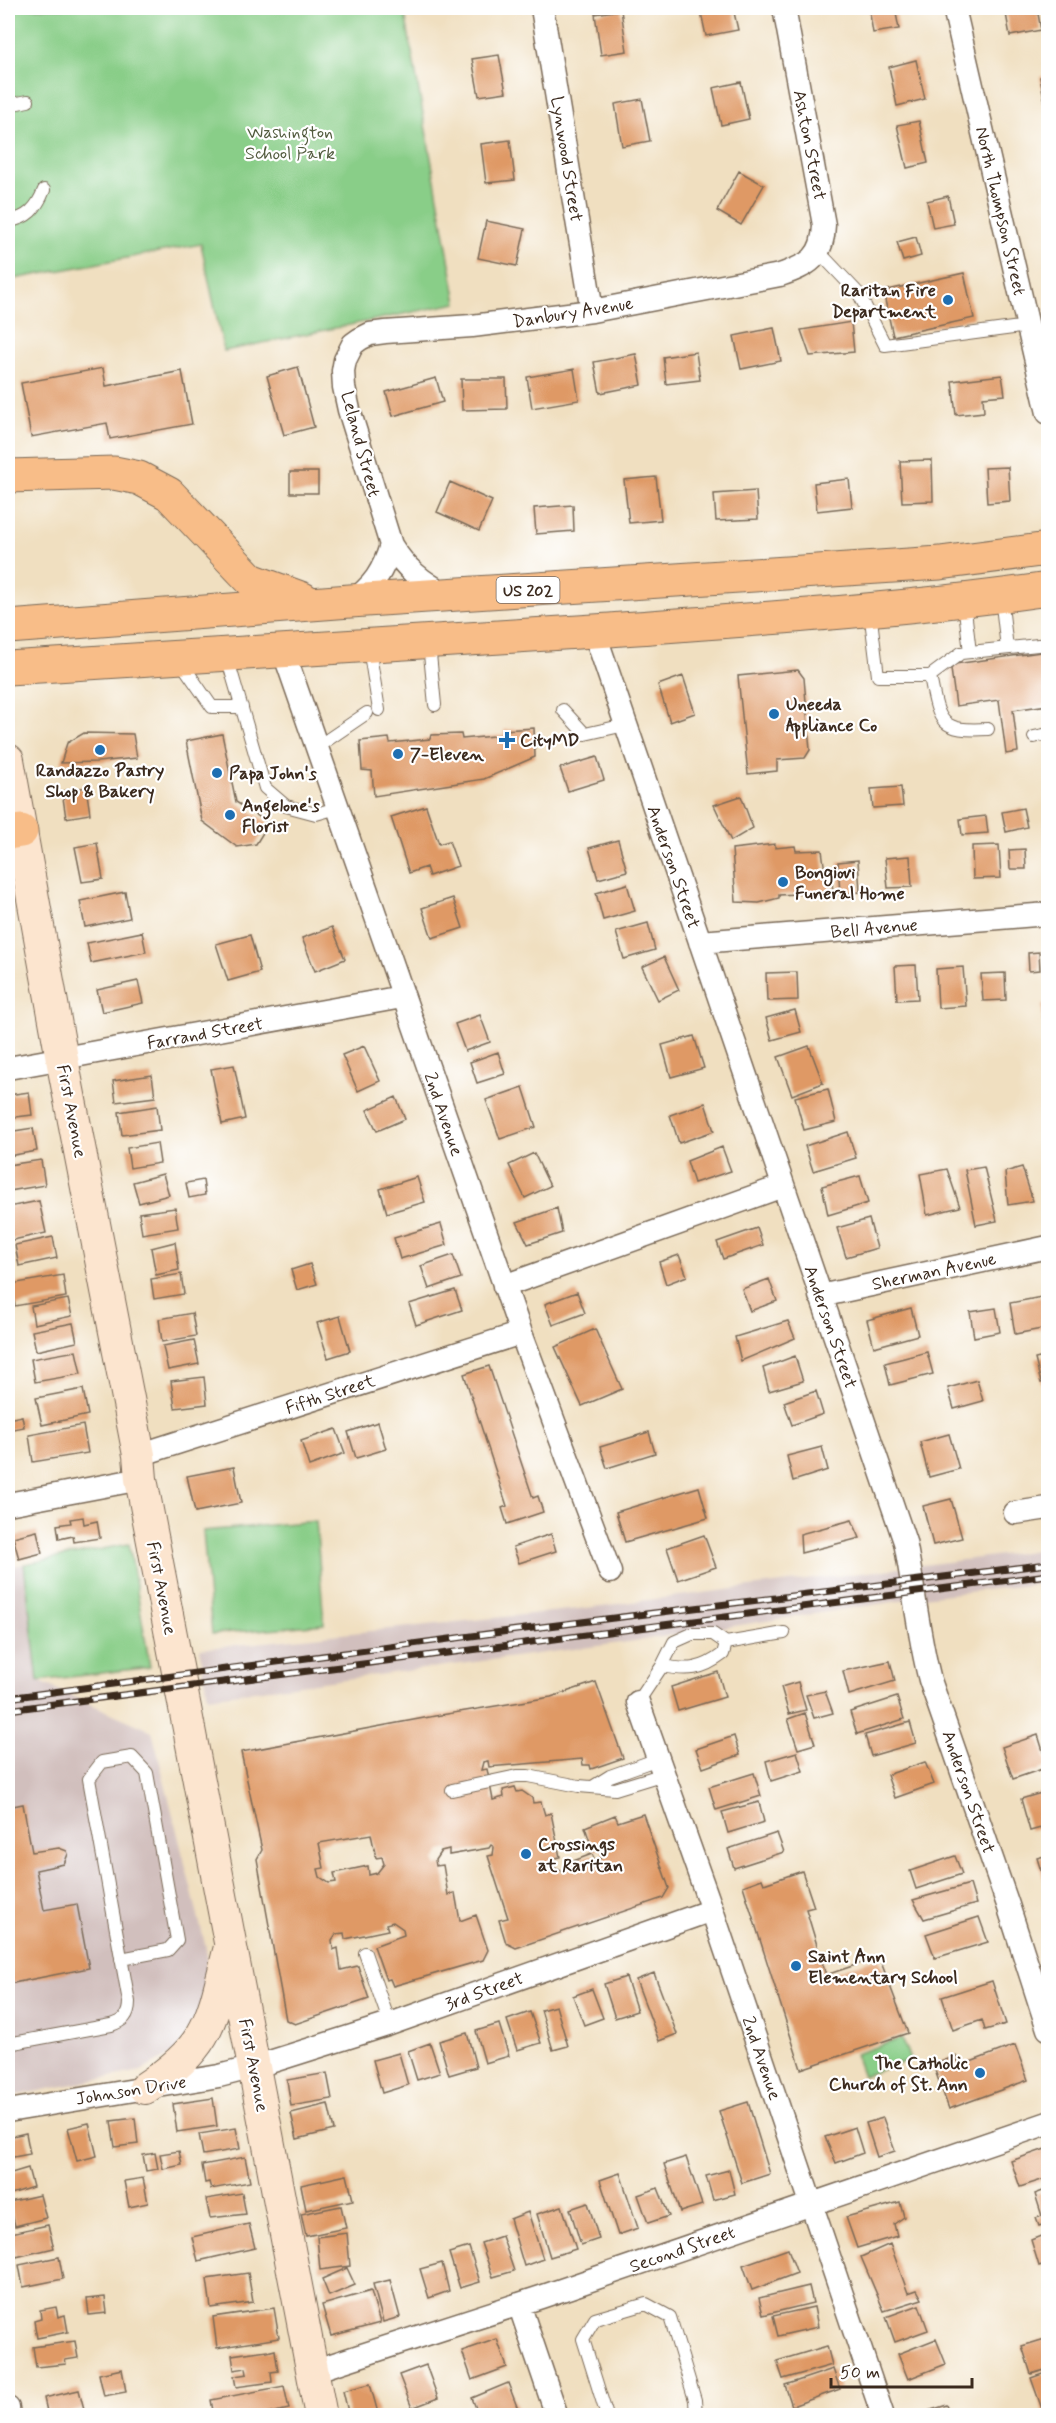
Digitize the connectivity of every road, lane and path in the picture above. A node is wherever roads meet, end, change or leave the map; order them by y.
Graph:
1 (542, 8) edge
2 (784, 8) edge
3 (954, 8) edge
4 (28, 101) dead end
5 (8, 105) edge
6 (44, 190) dead end
7 (8, 221) edge
8 (819, 252) junction
9 (592, 311) junction
10 (1028, 326) junction
11 (353, 344) joint
12 (1048, 414) edge
13 (8, 476) edge
14 (391, 545) junction
15 (1048, 549) edge
16 (1048, 589) edge
17 (448, 595) junction
18 (1000, 596) junction
19 (964, 601) junction
20 (335, 603) junction
21 (869, 610) junction
22 (8, 627) edge
23 (594, 631) junction
24 (429, 642) junction
25 (1048, 644) edge
26 (369, 647) junction
27 (1007, 648) junction
28 (970, 652) junction
29 (284, 653) junction
30 (227, 656) junction
31 (178, 658) junction
32 (8, 668) edge
33 (930, 676) junction
34 (435, 705) dead end
35 (242, 708) junction
36 (563, 711) dead end
37 (625, 725) junction
38 (988, 729) dead end
39 (1048, 734) edge
40 (1035, 737) dead end
41 (317, 747) junction
42 (8, 760) edge
43 (338, 808) junction
44 (14, 832) edge
45 (1048, 914) edge
46 (700, 942) junction
47 (402, 997) junction
48 (62, 1059) junction
49 (8, 1068) edge
50 (783, 1186) junction
51 (1048, 1247) edge
52 (504, 1286) junction
53 (820, 1296) junction
54 (521, 1333) junction
55 (140, 1467) junction
56 (8, 1504) edge
57 (1048, 1508) edge
58 (1015, 1512) dead end
59 (610, 1572) dead end
60 (784, 1633) dead end
61 (726, 1642) junction
62 (662, 1666) junction
63 (638, 1702) joint
64 (661, 1766) junction
65 (452, 1790) dead end
66 (712, 1910) junction
67 (231, 1945) junction
68 (366, 1953) dead end
69 (121, 1959) junction
70 (390, 2024) junction
71 (1048, 2029) edge
72 (8, 2044) edge
73 (254, 2067) junction
74 (145, 2088) junction
75 (8, 2111) edge
76 (1048, 2123) edge
77 (812, 2205) junction
78 (519, 2304) junction
79 (313, 2371) junction
80 (8, 2408) edge
81 (9, 2415) edge
82 (321, 2415) edge
83 (557, 2415) edge
84 (607, 2415) edge
85 (696, 2415) edge
86 (883, 2415) edge

1 - 9 street, Lynwood Street
2 - 8 street, Ashton Street
3 - 10 street, North Thompson Street
4 - 5 lane
6 - 7 lane
8 - 9 street, Danbury Avenue
8 - 10 lane
9 - 11 street, Danbury Avenue
10 - 12 street, North Thompson Street
11 - 14 street, Leland Street
13 - 20 highway
14 - 17 street, Leland Street
14 - 20 street
15 - 17 highway, US 202
16 - 18 highway
17 - 20 highway, US 202
18 - 19 highway
18 - 27 lane
19 - 21 highway
19 - 28 lane
20 - 22 highway, US 202
21 - 23 highway
21 - 33 lane
23 - 24 highway
23 - 37 street, Anderson Street
24 - 26 highway
24 - 34 lane
25 - 27 lane
26 - 29 highway
26 - 41 lane
27 - 28 lane
28 - 33 lane
29 - 30 highway
29 - 41 street, 2nd Avenue
30 - 31 highway
30 - 35 lane
31 - 32 highway
31 - 35 lane
33 - 38 lane
35 - 43 lane
36 - 37 lane
37 - 46 street, Anderson Street
39 - 40 lane
41 - 43 street, 2nd Avenue
42 - 44 street, First Avenue
43 - 47 street, 2nd Avenue
44 - 48 street, First Avenue
45 - 46 street, Bell Avenue
46 - 50 street, Anderson Street
47 - 48 street, Farrand Street
47 - 52 street, 2nd Avenue
48 - 49 street, Farrand Street
48 - 55 street, First Avenue
50 - 52 street
50 - 53 street, Anderson Street
51 - 53 street, Sherman Avenue
52 - 54 street, 2nd Avenue
53 - 71 street, Anderson Street
54 - 55 street, Fifth Street
54 - 59 street, 2nd Avenue
55 - 56 street, Fifth Street
55 - 67 street, First Avenue
57 - 58 street
60 - 61 lane
61 - 62 lane
61 - 62 lane
62 - 63 lane
63 - 64 street, 2nd Avenue
64 - 65 lane
64 - 66 street, 2nd Avenue
66 - 70 street, 3rd Street
66 - 77 street, 2nd Avenue
67 - 73 street, First Avenue
67 - 74 street
68 - 70 lane
69 - 69 lane
69 - 72 lane
70 - 73 street, 3rd Street
73 - 74 street, Johnson Drive
73 - 79 street, First Avenue
74 - 75 street, Johnson Drive
76 - 77 street, Second Street
77 - 78 street, Second Street
77 - 86 street, 2nd Avenue
78 - 79 street, Second Street
78 - 83 street
79 - 82 street, First Avenue
80 - 81 street
84 - 85 lane

